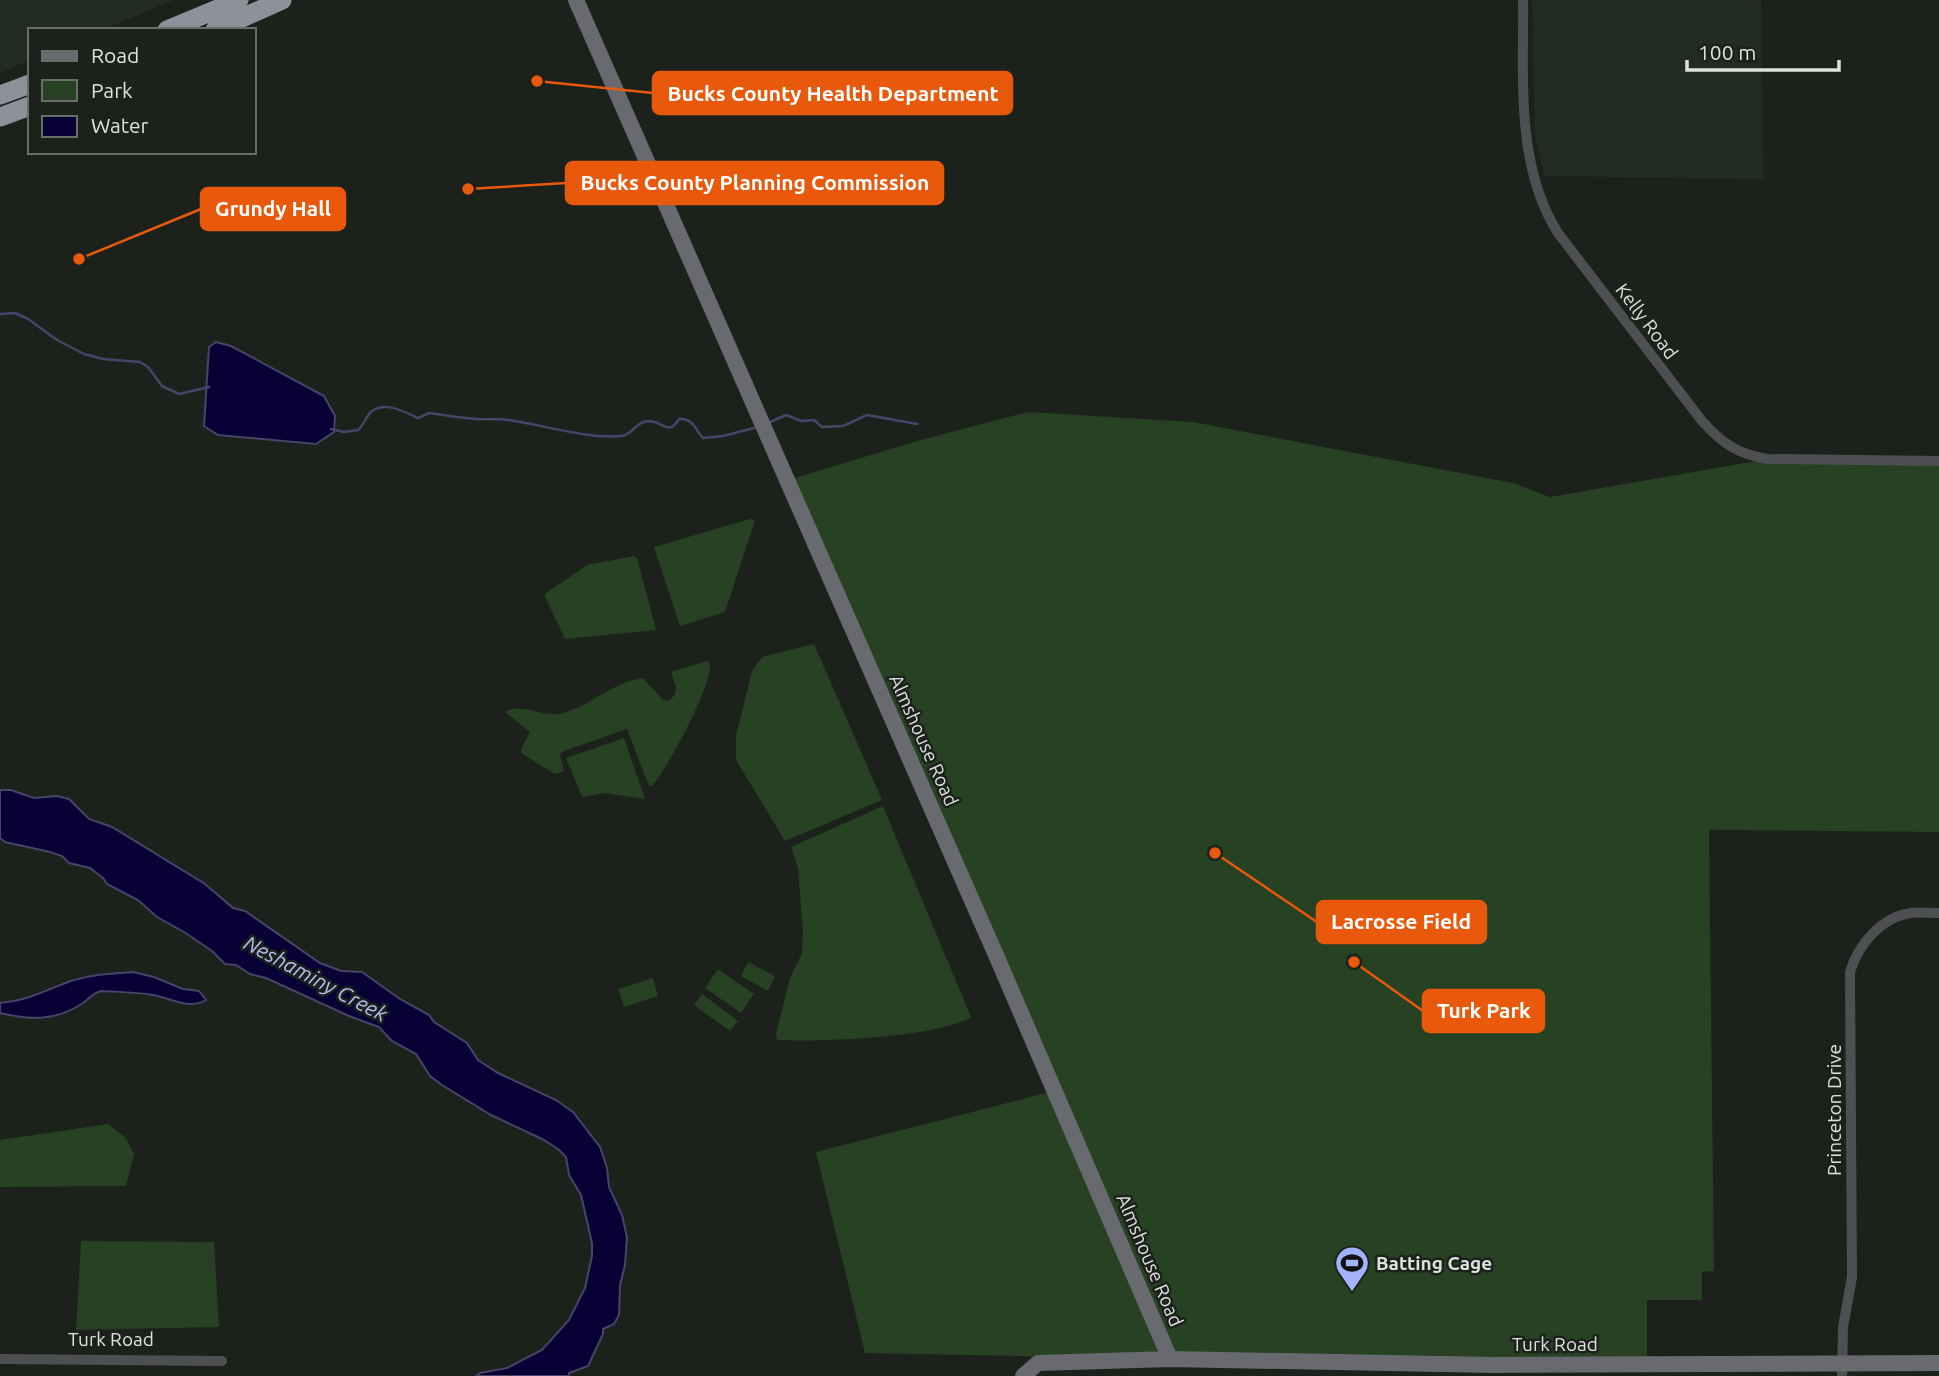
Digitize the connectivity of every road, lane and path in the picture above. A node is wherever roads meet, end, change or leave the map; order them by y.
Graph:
1 (239, 0) edge
2 (282, 0) edge
3 (576, 0) edge
4 (1523, 0) edge
5 (172, 28) edge
6 (219, 28) edge
7 (28, 85) edge
8 (0, 95) edge
9 (28, 107) edge
10 (0, 117) edge
11 (1939, 461) edge
12 (1939, 913) edge
13 (0, 1359) edge
14 (1170, 1359) junction
15 (222, 1361) dead end
16 (1939, 1363) edge
17 (1493, 1370) edge
18 (1843, 1370) edge
19 (1023, 1376) edge

1 - 5 highway
2 - 6 highway
3 - 14 street, Almshouse Road
4 - 11 street, Kelly Road
7 - 8 highway
9 - 10 highway
12 - 18 street, Princeton Drive
13 - 15 street, Turk Road
14 - 17 street, Turk Road
14 - 19 street
16 - 18 street, Turk Road
17 - 18 street, Turk Road

